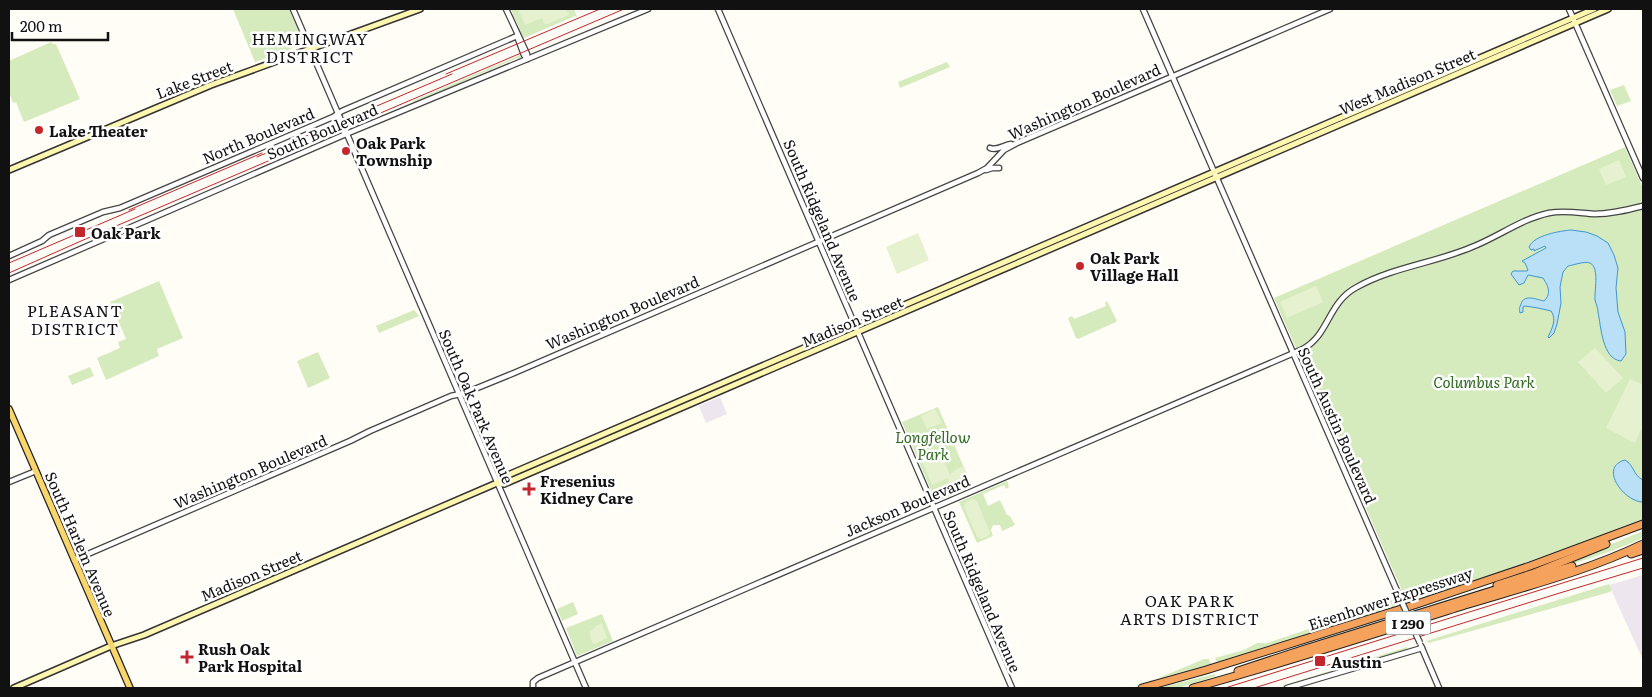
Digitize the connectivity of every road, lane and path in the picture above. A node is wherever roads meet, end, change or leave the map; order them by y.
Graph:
1 (293, 9) edge
2 (420, 9) edge
3 (506, 9) edge
4 (648, 9) edge
5 (718, 9) edge
6 (1143, 9) edge
7 (1330, 9) edge
8 (1569, 9) edge
9 (1594, 9) edge
10 (1608, 9) edge
11 (1574, 20) junction
12 (517, 36) junction
13 (310, 48) junction
14 (527, 59) junction
15 (1172, 76) junction
16 (338, 114) junction
17 (346, 134) junction
18 (1017, 143) junction
19 (990, 148) dead end
20 (999, 168) dead end
21 (9, 170) edge
22 (978, 173) junction
23 (1215, 175) junction
24 (1643, 178) edge
25 (1643, 206) edge
26 (818, 242) junction
27 (9, 256) edge
28 (9, 280) edge
29 (856, 329) junction
30 (1293, 354) junction
31 (458, 394) junction
32 (9, 409) edge
33 (36, 471) junction
34 (9, 482) edge
35 (497, 483) junction
36 (933, 508) junction
37 (1643, 524) edge
38 (1643, 528) edge
39 (1643, 544) edge
40 (1631, 550) junction
41 (1643, 550) edge
42 (1611, 559) junction
43 (74, 560) junction
44 (1408, 615) junction
45 (111, 646) junction
46 (1421, 646) junction
47 (1245, 658) junction
48 (575, 662) junction
49 (1204, 686) junction
50 (14, 688) edge
51 (130, 688) edge
52 (533, 688) edge
53 (586, 688) edge
54 (1012, 688) edge
55 (1142, 688) edge
56 (1194, 688) edge
57 (1287, 688) edge
58 (1439, 688) edge

1 - 13 street, South Oak Park Avenue
2 - 13 main road, Lake Street
3 - 12 street
4 - 14 street, South Boulevard
5 - 26 street, South Ridgeland Avenue
6 - 15 street, South Austin Boulevard
7 - 15 street, Washington Boulevard
8 - 11 street
9 - 11 main road, West Madison Street
10 - 11 main road, West Madison Street
11 - 23 main road, West Madison Street
11 - 24 street
12 - 14 street
12 - 16 street, North Boulevard
13 - 16 street, South Oak Park Avenue
13 - 21 main road, Lake Street
14 - 17 street, South Boulevard
15 - 18 street, Washington Boulevard
15 - 23 street, South Austin Boulevard
16 - 17 street, South Oak Park Avenue
16 - 27 street, North Boulevard
17 - 28 street, South Boulevard
17 - 31 street, South Oak Park Avenue
18 - 19 street
18 - 22 street, Washington Boulevard
20 - 22 street
22 - 26 street, Washington Boulevard
23 - 29 main road, Madison Street
23 - 30 street, South Austin Boulevard
25 - 30 street, Jackson Boulevard
26 - 29 street, South Ridgeland Avenue
26 - 31 street, Washington Boulevard
29 - 35 main road, Madison Street
29 - 36 street, South Ridgeland Avenue
30 - 36 street, Jackson Boulevard
30 - 44 street, South Austin Boulevard, bridge
31 - 35 street, South Oak Park Avenue
31 - 43 street, Washington Boulevard
32 - 33 main road, South Harlem Avenue
33 - 34 street
33 - 43 main road, South Harlem Avenue
35 - 45 main road, Madison Street
35 - 48 street, South Oak Park Avenue
36 - 48 street, Jackson Boulevard
36 - 54 street, South Ridgeland Avenue
37 - 47 highway, Eisenhower Expressway / I 290
38 - 44 highway
39 - 40 highway, Eisenhower Expressway / I 290
40 - 42 highway, Eisenhower Expressway / I 290
40 - 44 highway
41 - 42 highway
42 - 49 highway, Eisenhower Expressway / I 290
43 - 45 main road, South Harlem Avenue
44 - 46 street, South Austin Boulevard, bridge
44 - 47 highway
44 - 49 highway
45 - 50 main road, Madison Street
45 - 51 main road, South Harlem Avenue
46 - 57 street
46 - 58 street, South Austin Boulevard
47 - 55 highway, Eisenhower Expressway / I 290
48 - 52 street, Jackson Boulevard
48 - 53 street, South Oak Park Avenue
49 - 56 highway, Eisenhower Expressway / I 290

